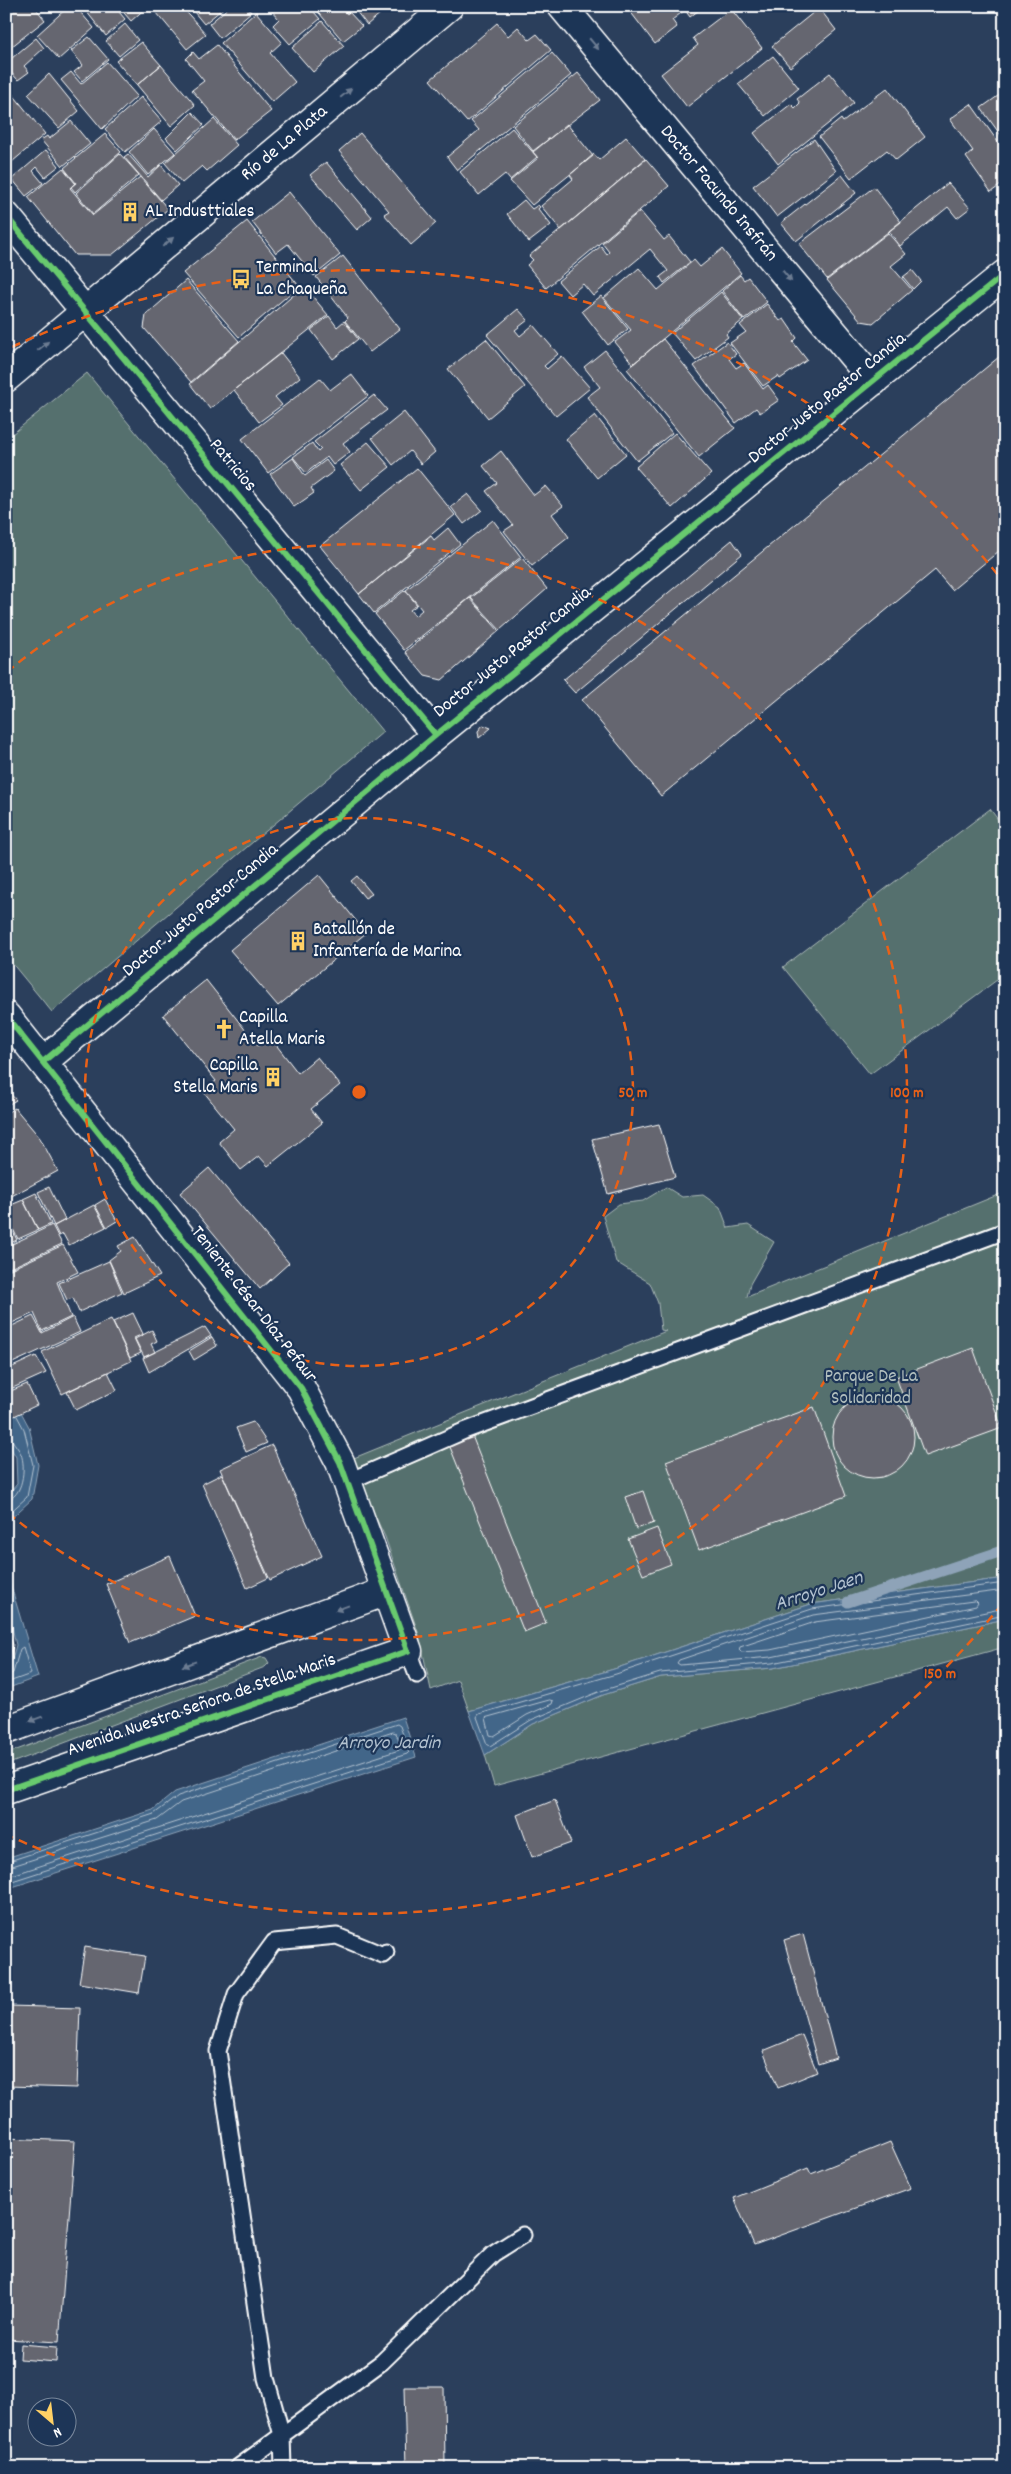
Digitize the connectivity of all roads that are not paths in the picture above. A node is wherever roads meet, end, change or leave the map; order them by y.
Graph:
1 (449, 6) edge
2 (562, 6) edge
3 (6, 216) edge
4 (1005, 274) edge
5 (85, 311) junction
6 (6, 378) edge
7 (874, 381) junction
8 (436, 735) junction
9 (6, 1016) edge
10 (44, 1061) junction
11 (1005, 1231) edge
12 (347, 1482) junction
13 (387, 1591) junction
14 (412, 1663) joint
15 (6, 1730) edge
16 (6, 1790) edge
17 (386, 1952) dead end
18 (523, 2235) dead end
19 (282, 2435) junction
20 (237, 2468) edge
21 (283, 2468) edge

5 -> 1 street, Río de La Plata
2 -> 7 street, Doctor Facundo Insfrán
3 - 5 street, Patricios
4 - 7 street, Doctor Justo Pastor Candia
6 -> 5 street, Río de La Plata
5 - 8 street, Patricios
7 - 8 street, Doctor Justo Pastor Candia
8 - 10 street, Doctor Justo Pastor Candia
9 - 10 street, Teniente César Díaz Pefaur
10 - 12 street, Teniente César Díaz Pefaur
11 - 12 lane
12 - 13 street, Teniente César Díaz Pefaur
13 - 14 street, Teniente César Díaz Pefaur
13 -> 15 street
14 - 16 street, Avenida Nuestra Señora de Stella Maris
17 - 19 lane
18 - 19 lane
19 - 20 lane
19 - 21 lane

